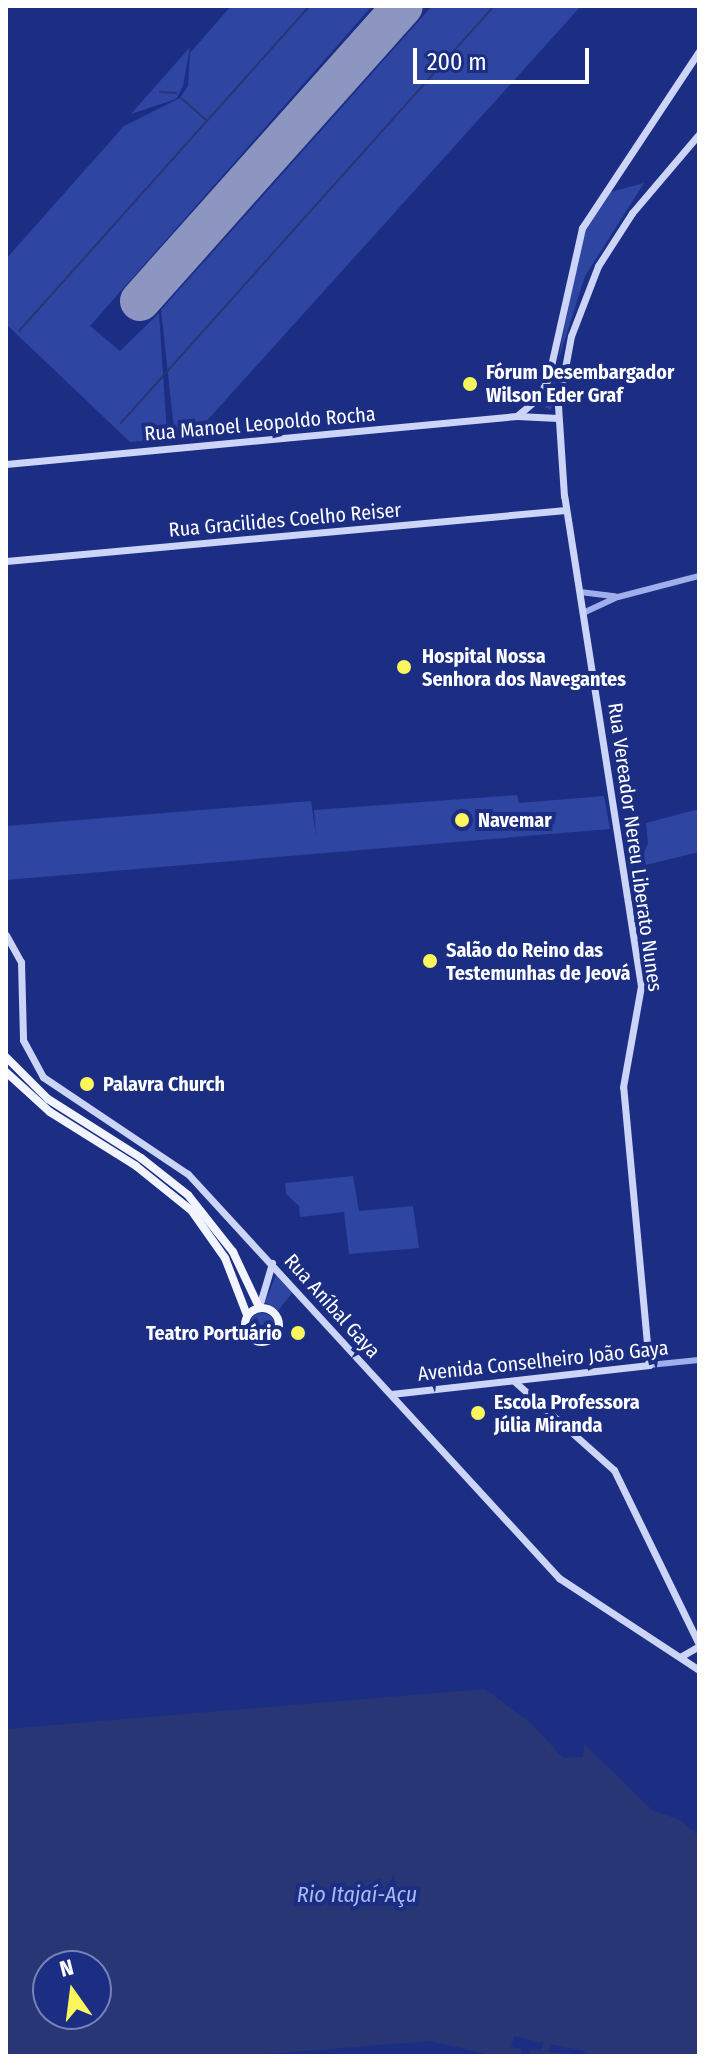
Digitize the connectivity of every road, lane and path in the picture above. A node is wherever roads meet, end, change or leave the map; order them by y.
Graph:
1 (699, 51) edge
2 (699, 134) edge
3 (517, 416) junction
4 (558, 418) junction
5 (6, 464) edge
6 (566, 510) junction
7 (6, 561) edge
8 (699, 576) edge
9 (580, 592) junction
10 (618, 597) junction
11 (583, 613) junction
12 (6, 935) edge
13 (6, 1057) edge
14 (6, 1072) edge
15 (272, 1263) junction
16 (259, 1307) junction
17 (247, 1315) junction
18 (699, 1360) edge
19 (649, 1365) junction
20 (514, 1381) junction
21 (391, 1394) junction
22 (699, 1645) edge
23 (680, 1657) junction
24 (699, 1670) edge

1 - 3 main road
2 - 4 main road, Rua Vereador Nereu Liberato Nunes
3 - 4 main road, Rua Manoel Leopoldo Rocha
3 - 5 main road, Rua Manoel Leopoldo Rocha
4 - 6 main road, Rua Vereador Nereu Liberato Nunes
6 - 7 main road, Rua Gracilides Coelho Reiser
6 - 9 main road, Rua Vereador Nereu Liberato Nunes
8 - 10 street
9 - 10 street
9 - 11 main road, Rua Vereador Nereu Liberato Nunes
10 - 11 street
11 - 19 main road, Rua Vereador Nereu Liberato Nunes
12 - 15 main road, Rua Aníbal Gaya
13 - 16 highway
14 - 17 highway
15 - 16 main road
15 - 21 main road, Rua Aníbal Gaya
16 - 17 highway
16 - 17 highway
18 - 19 street, Avenida Conselheiro João Gaya
19 - 20 main road, Avenida Conselheiro João Gaya
20 - 21 main road, Avenida Conselheiro João Gaya
20 - 22 main road
21 - 23 main road, Rua Aníbal Gaya
22 - 23 main road
23 - 24 main road, Rua Aníbal Gaya

